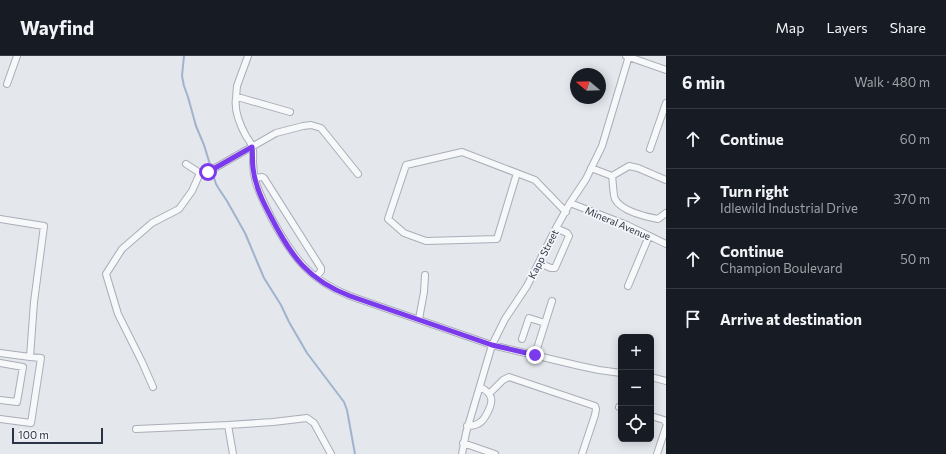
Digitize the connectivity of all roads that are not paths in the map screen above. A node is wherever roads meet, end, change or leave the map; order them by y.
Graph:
1 (17, 56) edge
2 (248, 56) edge
3 (628, 56) edge
4 (666, 70) edge
5 (7, 84) dead end
6 (236, 98) junction
7 (666, 103) edge
8 (290, 112) dead end
9 (252, 147) junction
10 (650, 149) dead end
11 (186, 164) dead end
12 (591, 168) junction
13 (200, 173) junction
14 (358, 174) dead end
15 (517, 174) junction
16 (612, 176) junction
17 (255, 178) junction
18 (666, 180) edge
19 (570, 203) junction
20 (566, 212) junction
21 (666, 213) edge
22 (0, 218) edge
23 (556, 228) junction
24 (650, 236) junction
25 (666, 244) edge
26 (539, 263) junction
27 (425, 275) dead end
28 (316, 277) junction
29 (628, 286) dead end
30 (552, 300) dead end
31 (419, 319) junction
32 (545, 323) junction
33 (522, 340) dead end
34 (492, 345) junction
35 (0, 353) edge
36 (535, 355) junction
37 (30, 357) junction
38 (0, 363) edge
39 (618, 373) edge
40 (654, 378) edge
41 (666, 381) edge
42 (153, 387) dead end
43 (480, 387) junction
44 (489, 394) junction
45 (0, 400) edge
46 (654, 417) edge
47 (0, 419) edge
48 (666, 423) edge
49 (228, 425) junction
50 (468, 426) junction
51 (666, 427) edge
52 (136, 429) dead end
53 (463, 443) junction
54 (233, 454) edge
55 (331, 454) edge
56 (462, 454) edge
57 (495, 454) edge
58 (582, 454) edge
59 (657, 454) edge

1 - 5 street
2 - 6 street
3 - 4 street
3 - 12 street, Kapp Street
6 - 8 street
6 - 9 street
7 - 10 street
9 - 13 street
9 - 14 street
9 - 17 street
11 - 13 street
12 - 16 street
12 - 19 street, Kapp Street
13 - 42 street
15 - 15 street
15 - 20 street
16 - 18 street
16 - 21 street
17 - 28 street
17 - 28 street
19 - 20 street, Kapp Street
19 - 24 street, Mineral Avenue
20 - 23 street, Kapp Street
22 - 37 street
23 - 26 street, Kapp Street
23 - 26 street
24 - 25 street, Mineral Avenue
24 - 29 street
26 - 34 street, Kapp Street
27 - 31 street
28 - 31 street
30 - 32 street
31 - 34 street
32 - 33 street
32 - 36 street
34 - 36 street
34 - 43 street, Kapp Street
35 - 37 street
36 - 39 street
37 - 47 street
38 - 45 street
40 - 41 street
43 - 44 street
43 - 50 street, Kapp Street
44 - 50 street
44 - 58 street
46 - 48 street
49 - 52 street
49 - 54 street
49 - 55 street
50 - 53 street, Kapp Street
51 - 59 street
53 - 56 street, Kapp Street
53 - 57 street

